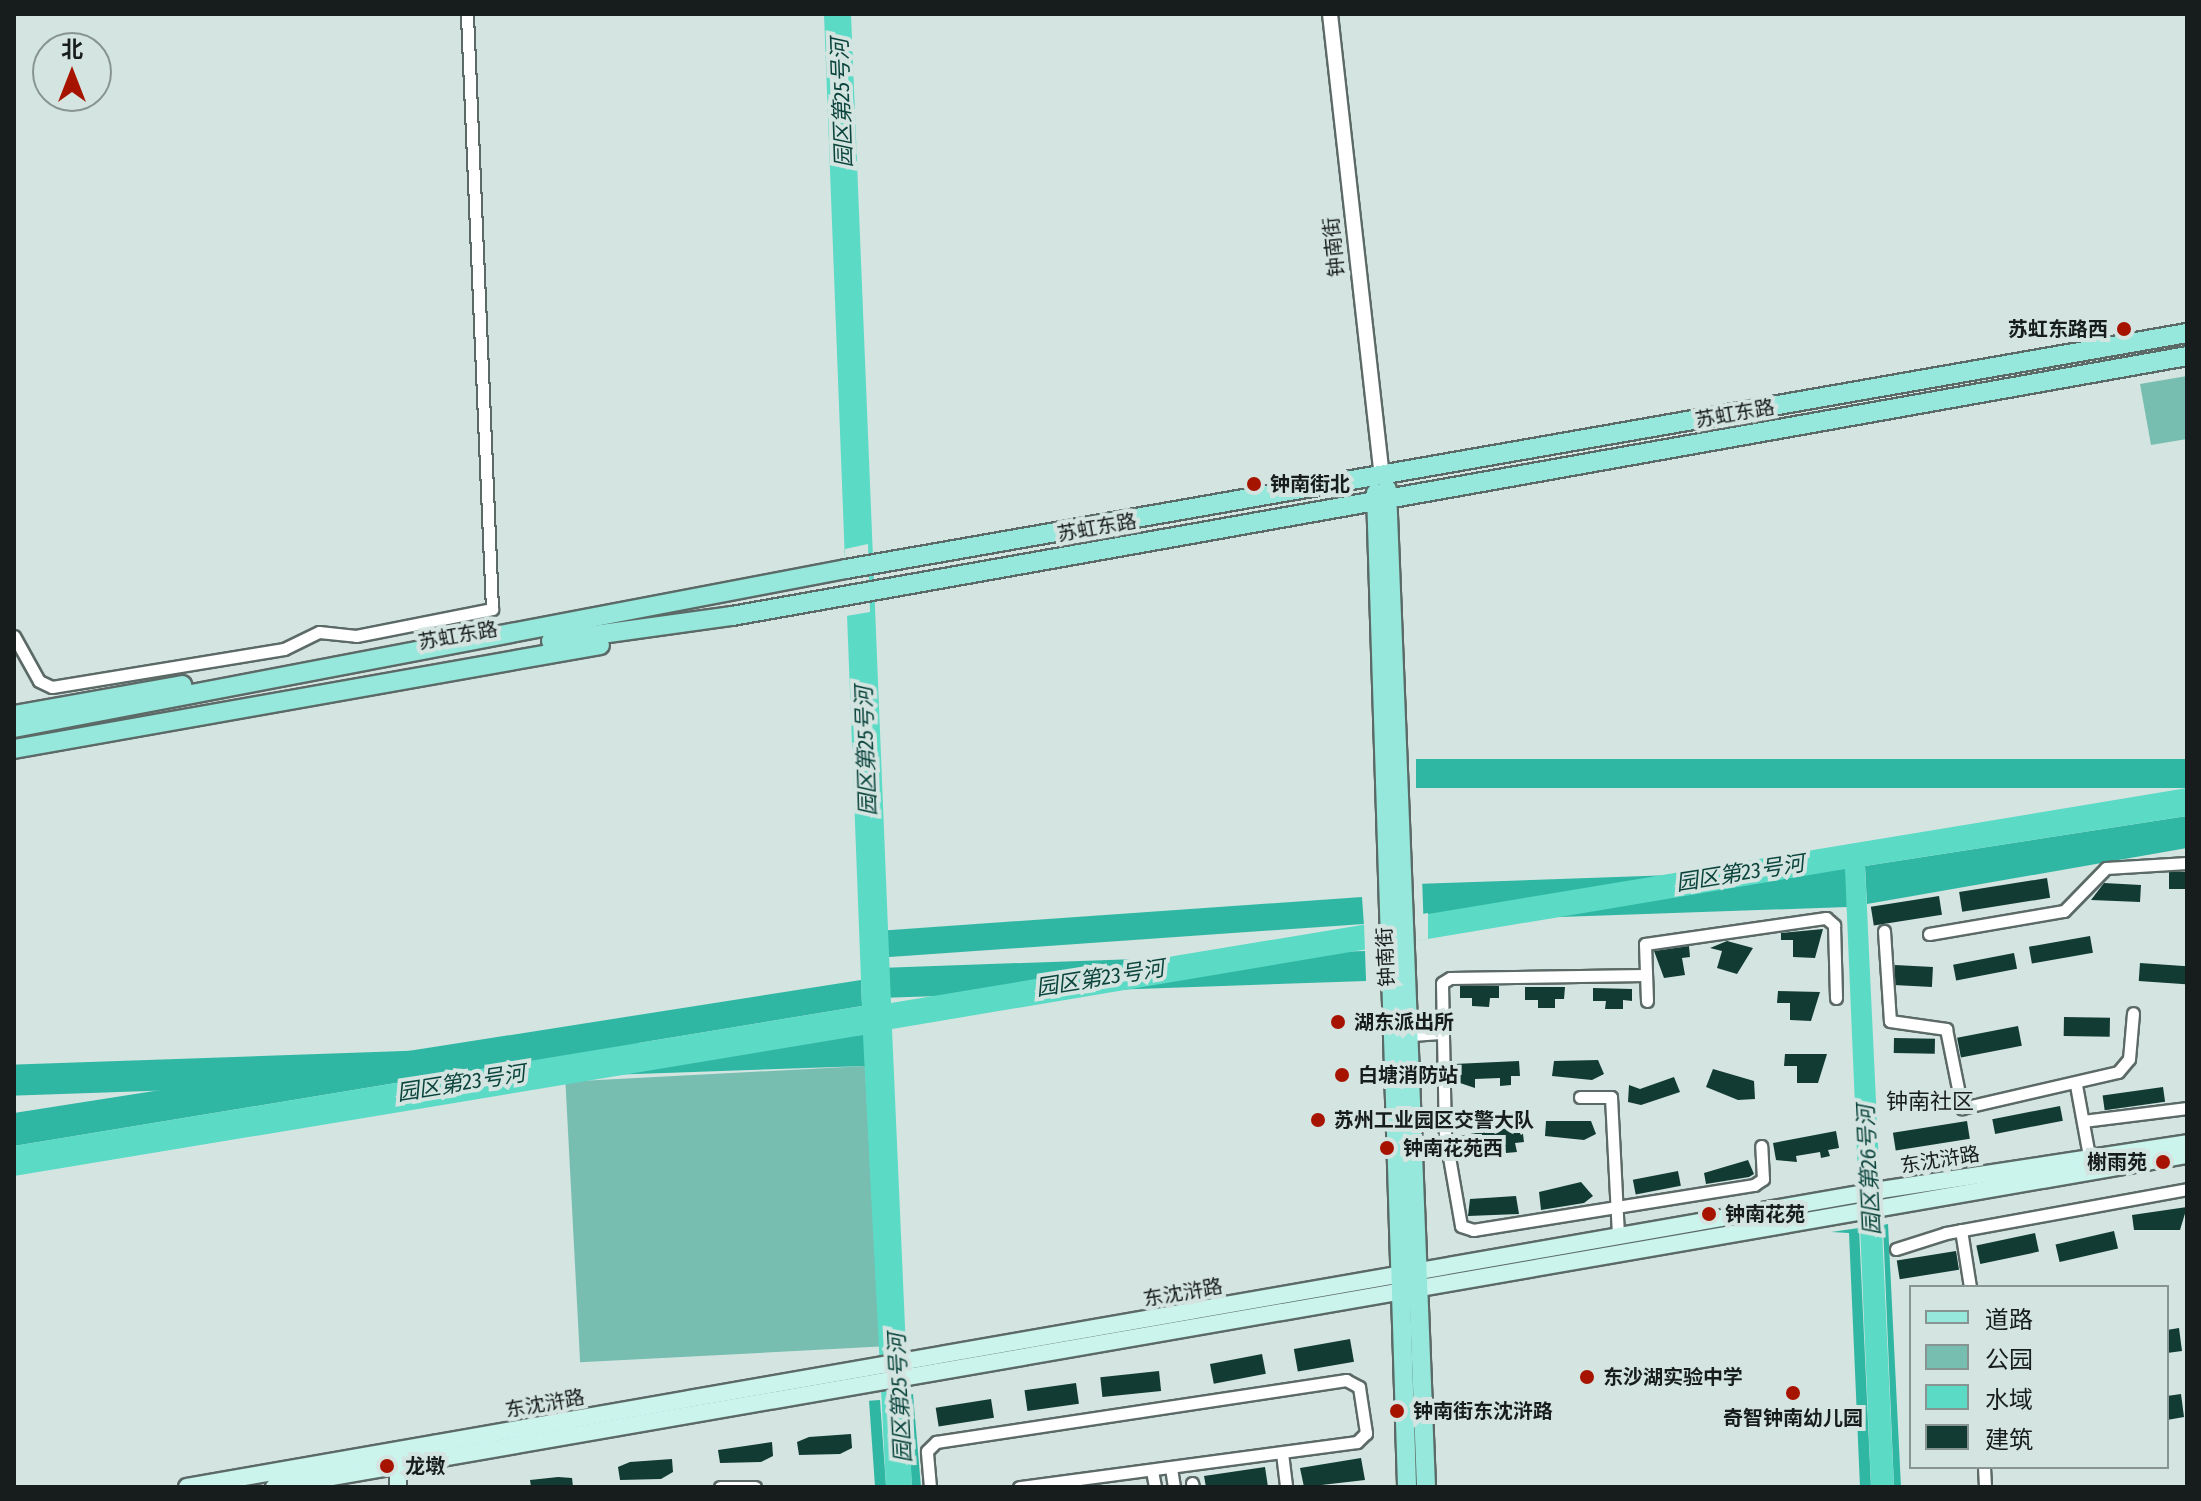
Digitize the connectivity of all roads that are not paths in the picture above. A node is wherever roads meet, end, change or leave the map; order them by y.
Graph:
1 (467, 14) edge
2 (1330, 14) edge
3 (2187, 333) edge
4 (2187, 356) edge
5 (1382, 475) junction
6 (1383, 500) junction
7 (602, 615) junction
8 (732, 616) junction
9 (14, 636) edge
10 (175, 704) junction
11 (14, 715) edge
12 (14, 728) edge
13 (14, 740) edge
14 (14, 749) edge
15 (2187, 863) edge
16 (1884, 931) dead end
17 (1929, 934) dead end
18 (1645, 975) junction
19 (1836, 998) dead end
20 (1647, 1001) dead end
21 (2133, 1013) dead end
22 (1440, 1033) junction
23 (1412, 1035) junction
24 (2076, 1085) junction
25 (1580, 1097) dead end
26 (2187, 1108) edge
27 (2083, 1121) junction
28 (2187, 1143) edge
29 (1761, 1146) dead end
30 (2187, 1155) edge
31 (2089, 1156) junction
32 (2187, 1189) edge
33 (1881, 1198) junction
34 (1858, 1202) junction
35 (1613, 1206) junction
36 (1961, 1230) junction
37 (1618, 1236) junction
38 (1896, 1249) dead end
39 (1421, 1278) junction
40 (1400, 1282) junction
41 (1970, 1285) edge
42 (879, 1374) junction
43 (384, 1452) junction
44 (1282, 1453) junction
45 (390, 1468) junction
46 (1171, 1468) junction
47 (1152, 1471) junction
48 (187, 1487) edge
49 (274, 1487) edge
50 (382, 1487) edge
51 (398, 1487) edge
52 (720, 1487) edge
53 (755, 1487) edge
54 (930, 1487) edge
55 (1019, 1487) edge
56 (1155, 1487) edge
57 (1174, 1487) edge
58 (1286, 1487) edge
59 (1407, 1487) edge
60 (1426, 1487) edge

1 - 9 street
2 - 5 street, 钟南街
3 - 5 main road, 苏虹东路
4 - 6 main road, 苏虹东路
5 - 6 main road, 钟南街
5 - 7 main road, 苏虹东路
6 - 8 main road, 苏虹东路
6 - 23 main road, 钟南街
6 - 40 main road, 钟南街
7 - 10 main road, 苏虹东路
7 - 11 main road
8 - 10 main road, 苏虹东路
8 - 14 main road
10 - 12 main road, 苏虹东路
10 - 13 main road, 苏虹东路
15 - 17 street
16 - 24 street
18 - 19 street
18 - 20 street
18 - 22 street
21 - 24 street
22 - 23 street
22 - 35 street
23 - 39 main road, 钟南街
24 - 27 street
25 - 35 street
26 - 27 street
27 - 31 street
28 - 31 main road, 东沈浒路
29 - 35 street
30 - 33 main road, 东沈浒路
31 - 33 main road, 东沈浒路
32 - 36 street
33 - 34 main road, 东沈浒路
34 - 37 main road, 东沈浒路
34 - 39 main road, 东沈浒路
35 - 37 street
36 - 38 street
36 - 41 street
37 - 39 main road, 东沈浒路
39 - 40 main road, 东沈浒路
39 - 60 main road, 钟南街
40 - 42 main road, 东沈浒路
40 - 59 main road, 钟南街
42 - 43 main road, 东沈浒路
42 - 45 main road, 东沈浒路
43 - 45 main road
43 - 48 main road, 东沈浒路
44 - 46 street
44 - 54 street
44 - 58 street
45 - 49 main road, 东沈浒路
45 - 50 main road
45 - 51 main road
46 - 47 street
46 - 57 street
47 - 55 street
47 - 56 street
52 - 53 street

